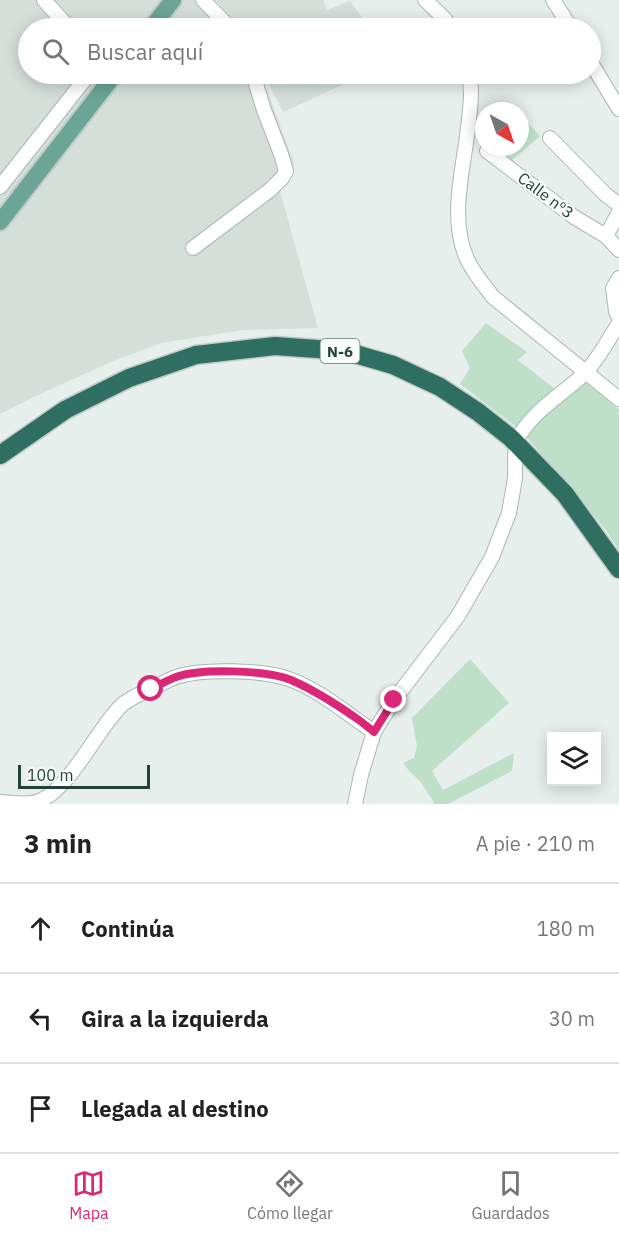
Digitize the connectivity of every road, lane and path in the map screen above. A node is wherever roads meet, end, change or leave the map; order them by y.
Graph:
1 (44, 0) edge
2 (161, 0) edge
3 (173, 0) edge
4 (204, 0) edge
5 (425, 0) edge
6 (552, 0) edge
7 (60, 18) edge
8 (146, 18) edge
9 (159, 18) edge
10 (221, 18) edge
11 (444, 18) edge
12 (564, 18) edge
13 (601, 78) edge
14 (81, 84) edge
15 (95, 84) edge
16 (108, 84) edge
17 (256, 84) edge
18 (469, 84) edge
19 (619, 108) edge
20 (550, 138) dead end
21 (494, 156) edge
22 (0, 187) edge
23 (0, 206) edge
24 (619, 212) edge
25 (0, 222) edge
26 (606, 236) junction
27 (193, 248) dead end
28 (619, 250) edge
29 (619, 278) edge
30 (619, 320) edge
31 (586, 372) junction
32 (619, 399) edge
33 (521, 434) dead end
34 (515, 454) dead end
35 (0, 455) edge
36 (619, 570) edge
37 (374, 732) junction
38 (0, 802) edge
39 (355, 804) edge

1 - 7 street
2 - 8 main road
3 - 9 main road
4 - 10 street
5 - 11 street
6 - 12 street
13 - 19 street
14 - 22 street
15 - 23 main road
16 - 25 main road
17 - 27 street
18 - 31 street
20 - 24 street
21 - 26 street, Calle nº3
24 - 26 street
26 - 28 street, Calle nº3
29 - 30 street
30 - 31 street
31 - 32 street
31 - 33 street
34 - 37 street
35 - 36 highway, N-6
37 - 38 street
37 - 39 street

